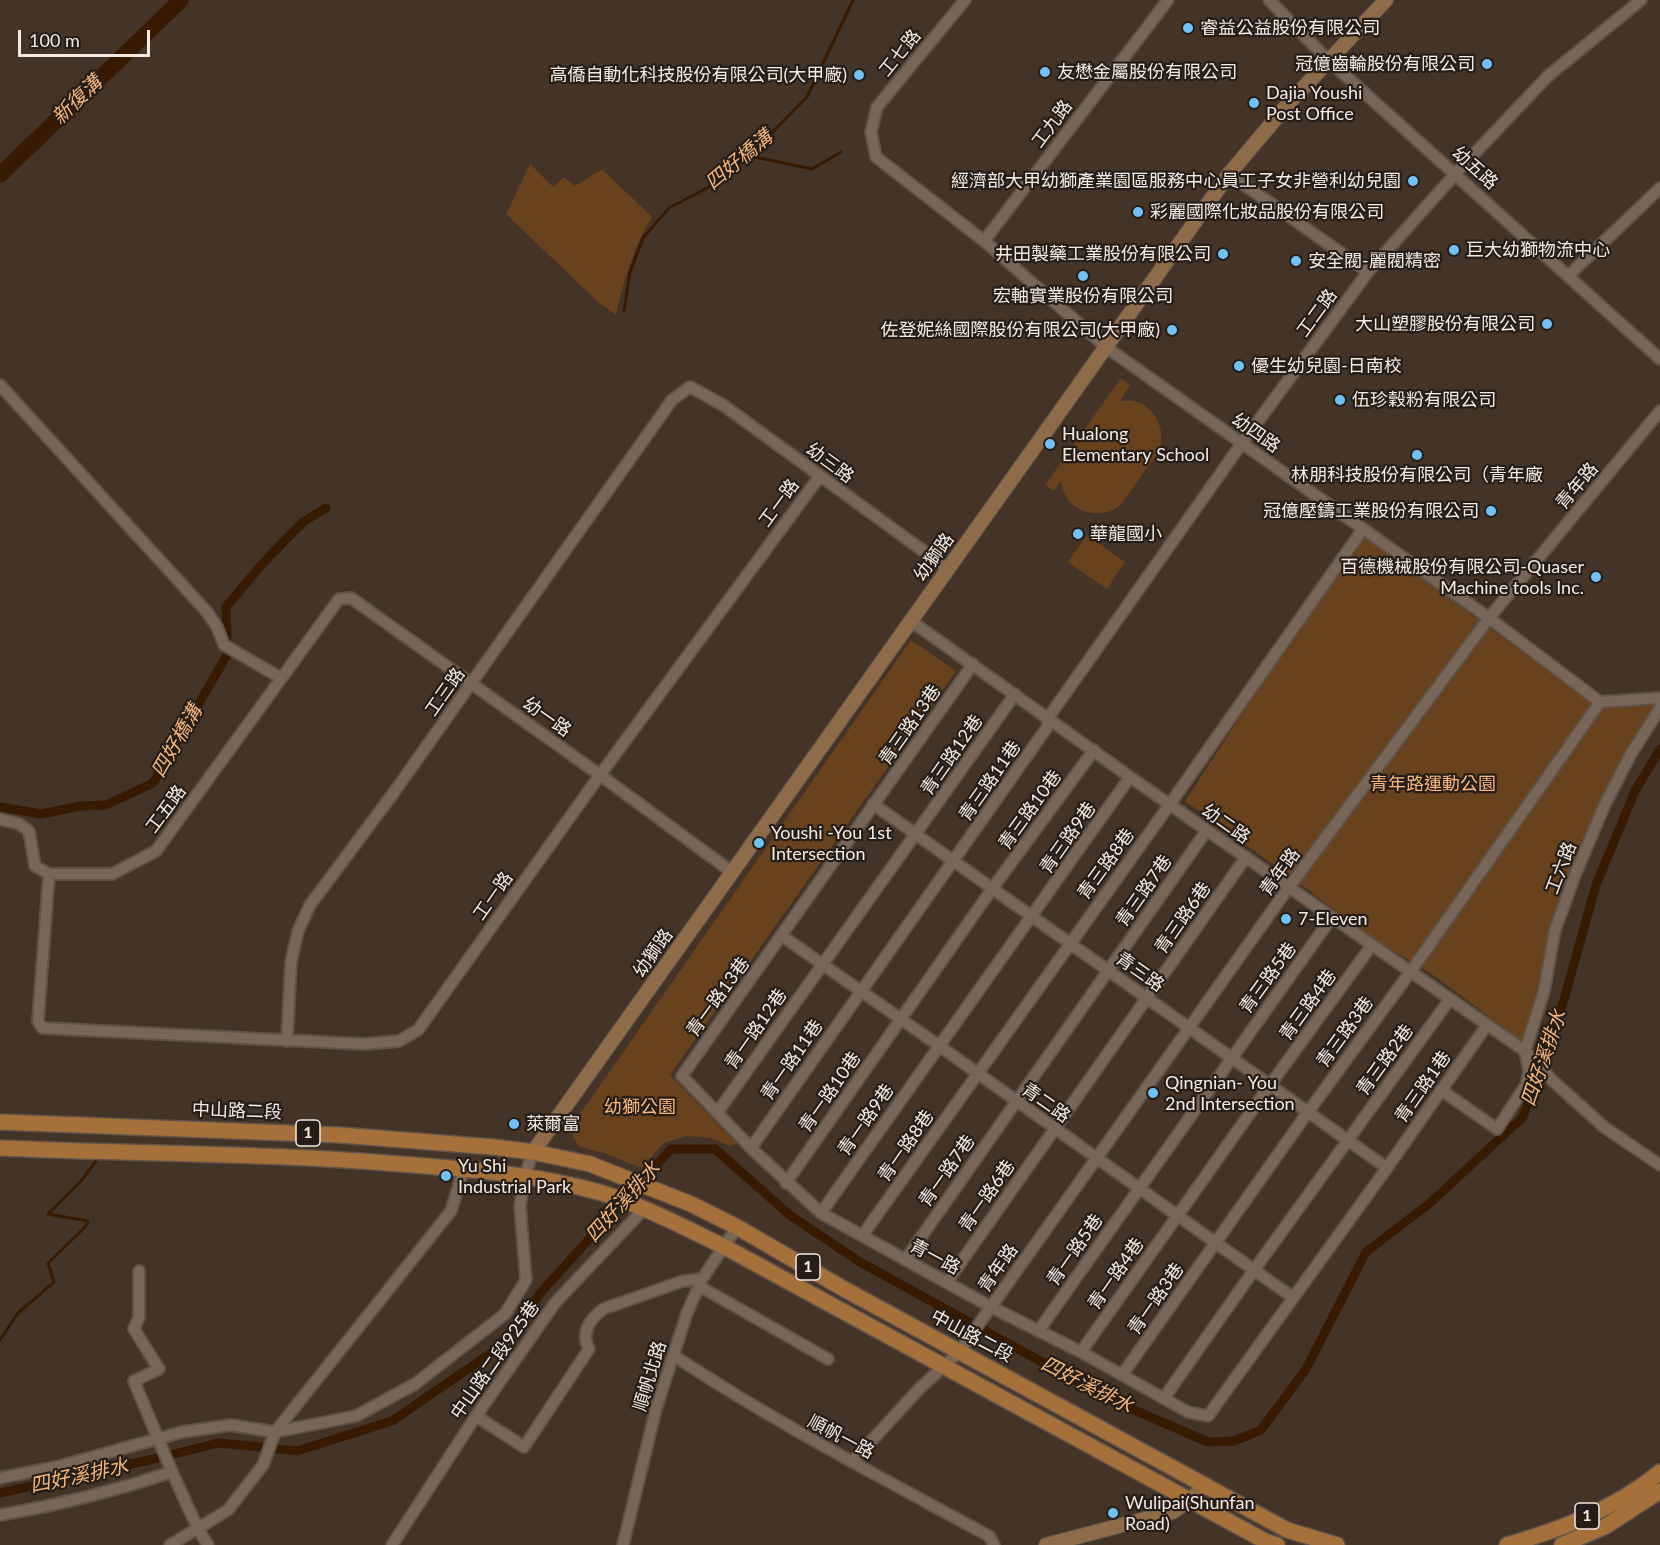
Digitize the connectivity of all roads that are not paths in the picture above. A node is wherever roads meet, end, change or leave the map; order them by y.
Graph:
1 (965, 0) edge
2 (1168, 0) edge
3 (1269, 0) edge
4 (1386, 0) edge
5 (1641, 0) edge
6 (1328, 60) junction
7 (870, 132) joint
8 (1455, 173) junction
9 (1229, 174) junction
10 (1660, 188) edge
11 (984, 241) junction
12 (1368, 272) junction
13 (1569, 275) junction
14 (1106, 347) junction
15 (1660, 359) edge
16 (0, 385) edge
17 (690, 387) joint
18 (1660, 411) edge
19 (1242, 443) junction
20 (820, 476) junction
21 (1363, 529) junction
22 (948, 569) junction
23 (339, 599) joint
24 (1489, 618) junction
25 (911, 621) junction
26 (973, 664) junction
27 (281, 678) junction
28 (471, 683) junction
29 (1016, 694) junction
30 (1660, 698) edge
31 (1600, 702) junction
32 (1660, 708) edge
33 (1048, 718) junction
34 (1094, 750) junction
35 (600, 774) junction
36 (1130, 777) junction
37 (873, 804) junction
38 (1170, 804) junction
39 (0, 819) edge
40 (1207, 830) junction
41 (916, 834) junction
42 (1246, 857) junction
43 (954, 861) junction
44 (732, 872) junction
45 (49, 874) junction
46 (1289, 887) junction
47 (992, 889) junction
48 (1032, 917) junction
49 (1332, 917) junction
50 (782, 936) junction
51 (1070, 944) junction
52 (1372, 945) junction
53 (822, 964) junction
54 (1108, 970) junction
55 (1410, 972) junction
56 (861, 992) junction
57 (1148, 998) junction
58 (1450, 999) junction
59 (900, 1019) junction
60 (1486, 1025) junction
61 (1190, 1027) junction
62 (286, 1041) junction
63 (938, 1045) junction
64 (1525, 1051) junction
65 (1231, 1058) junction
66 (977, 1074) junction
67 (682, 1076) joint
68 (1270, 1085) junction
69 (1441, 1090) junction
70 (1016, 1102) junction
71 (1308, 1112) junction
72 (717, 1113) junction
73 (0, 1122) edge
74 (154, 1127) junction
75 (1053, 1129) junction
76 (1348, 1140) junction
77 (0, 1148) edge
78 (751, 1148) junction
79 (533, 1152) junction
80 (153, 1153) junction
81 (1096, 1158) junction
82 (1660, 1165) edge
83 (464, 1168) junction
84 (1387, 1168) junction
85 (525, 1175) junction
86 (786, 1183) junction
87 (1138, 1188) junction
88 (644, 1209) junction
89 (821, 1214) junction
90 (1177, 1216) junction
91 (737, 1227) junction
92 (862, 1236) junction
93 (1216, 1242) junction
94 (723, 1246) junction
95 (905, 1260) junction
96 (1254, 1270) junction
97 (139, 1271) dead end
98 (947, 1282) junction
99 (700, 1283) junction
100 (1292, 1297) junction
101 (991, 1307) junction
102 (1039, 1330) junction
103 (959, 1352) junction
104 (1081, 1352) junction
105 (673, 1355) junction
106 (828, 1359) dead end
107 (944, 1365) junction
108 (1122, 1375) junction
109 (1164, 1398) junction
110 (476, 1416) junction
111 (1208, 1416) joint
112 (275, 1432) junction
113 (159, 1439) junction
114 (852, 1462) junction
115 (172, 1472) junction
116 (1660, 1472) edge
117 (0, 1478) edge
118 (1204, 1485) junction
119 (1660, 1491) edge
120 (1191, 1500) junction
121 (0, 1515) edge
122 (198, 1529) junction
123 (170, 1545) edge
124 (208, 1545) edge
125 (392, 1545) edge
126 (624, 1545) edge
127 (994, 1545) edge
128 (1046, 1545) edge
129 (1277, 1545) edge
130 (1337, 1545) edge
131 (1507, 1545) edge
132 (1562, 1545) edge

1 - 7 street, 工七路
2 - 11 street, 工九路
3 - 6 street, 幼五路
4 - 6 street, 幼獅路
5 - 8 street, 工二路
6 - 8 street, 幼五路
6 - 9 street, 幼獅路
7 - 11 street, 幼四路
8 - 12 street, 工二路
8 - 13 street, 幼五路
9 - 12 street
9 - 14 street, 幼獅路
10 - 13 street
11 - 14 street, 幼四路
12 - 19 street, 工二路
13 - 15 street, 幼五路
14 - 19 street, 幼四路
14 - 22 street, 幼獅路
16 - 27 street
17 - 20 street, 幼三路
17 - 28 street, 工三路
18 - 24 street, 青年路
19 - 21 street, 幼四路
19 - 33 street, 工二路
20 - 22 street, 幼三路
20 - 35 street, 工一路
21 - 24 street, 幼四路
21 - 38 street, 青三路8巷
22 - 25 street, 幼獅路
23 - 27 street, 工五路
23 - 28 street, 幼一路
24 - 31 street, 幼四路
24 - 46 street, 青年路
25 - 26 street, 幼二路
25 - 44 street, 幼獅路
26 - 29 street, 幼二路
26 - 37 street, 青三路13巷
27 - 45 street, 工五路
28 - 35 street, 幼一路
28 - 62 street, 工三路
29 - 33 street, 幼二路
29 - 41 street, 青三路12巷
30 - 31 street
31 - 55 street, 青三路3巷
32 - 64 street, 工六路
33 - 34 street, 幼二路
33 - 43 street, 青三路11巷
34 - 36 street, 幼二路
34 - 47 street, 青三路10巷
35 - 44 street, 幼一路
35 - 62 street, 工一路
36 - 38 street, 幼二路
36 - 48 street, 青三路9巷
37 - 41 street, 青三路
37 - 50 street, 青三路13巷
38 - 40 street, 幼二路
38 - 51 street, 青三路8巷
39 - 45 street
40 - 42 street, 幼二路
40 - 54 street, 青三路7巷
41 - 43 street, 青三路
41 - 53 street, 青三路12巷
42 - 46 street, 幼二路
42 - 57 street, 青三路6巷
43 - 47 street, 青三路
43 - 56 street, 青三路11巷
44 - 79 street, 幼獅路
45 - 62 street, 工一路
46 - 49 street, 幼二路
46 - 61 street, 青年路
47 - 48 street, 青三路
47 - 59 street, 青三路10巷
48 - 51 street, 青三路
48 - 63 street, 青三路9巷
49 - 52 street, 幼二路
49 - 65 street, 青三路5巷
50 - 53 street, 青二路
50 - 67 street, 青一路13巷
51 - 54 street, 青三路
51 - 66 street, 青三路8巷
52 - 55 street, 幼二路
52 - 68 street, 青三路4巷
53 - 56 street, 青二路
53 - 72 street, 青一路12巷
54 - 57 street, 青三路
54 - 70 street, 青三路7巷
55 - 58 street, 幼二路
55 - 71 street, 青三路3巷
56 - 59 street, 青二路
56 - 78 street, 青一路11巷
57 - 61 street, 青三路
57 - 75 street, 青三路6巷
58 - 60 street, 幼二路
58 - 76 street, 青三路2巷
59 - 63 street, 青二路
59 - 86 street, 青一路10巷
60 - 64 street, 幼二路
60 - 69 street, 青三路1巷
61 - 65 street, 青三路
61 - 81 street, 青年路
63 - 66 street, 青二路
63 - 89 street, 青一路9巷
64 - 69 street
64 - 82 street, 幼二路
65 - 68 street, 青三路
65 - 87 street, 青三路5巷
66 - 70 street, 青二路
66 - 92 street, 青一路8巷
67 - 72 street, 青一路
68 - 71 street, 青三路
68 - 90 street, 青三路4巷
69 - 84 street, 青三路1巷
70 - 75 street, 青二路
70 - 95 street, 青一路7巷
71 - 76 street, 青三路
71 - 93 street, 青三路3巷
72 - 78 street, 青一路
73 - 74 main road, 中山路二段 / 1
74 - 79 main road, 中山路二段 / 1
74 - 80 main road
75 - 81 street, 青二路
75 - 98 street, 青一路6巷
76 - 84 street, 青三路
76 - 96 street, 青三路2巷
77 - 80 main road, 1
78 - 86 street, 青一路
79 - 85 street
79 - 91 main road, 中山路二段 / 1
80 - 83 main road, 1
81 - 87 street, 青二路
81 - 101 street, 青年路
83 - 85 main road, 1
83 - 112 street
84 - 100 street, 青三路1巷
85 - 88 main road, 1
85 - 112 street
86 - 89 street, 青一路
87 - 90 street, 青二路
87 - 102 street, 青一路5巷
88 - 94 main road, 1
88 - 110 street, 中山路二段925巷
89 - 92 street, 青一路
90 - 93 street, 青二路
90 - 104 street, 青一路4巷
91 - 94 street, 順帆北路
91 - 103 main road, 中山路二段 / 1
92 - 95 street, 青一路
93 - 96 street, 青二路
93 - 108 street, 青一路3巷
94 - 99 street, 順帆北路
94 - 107 main road, 1
95 - 98 street, 青一路
96 - 100 street, 青二路
96 - 109 street, 青三路2巷
97 - 113 street
98 - 101 street, 青一路
99 - 105 street, 順帆北路
99 - 106 street
99 - 110 street
100 - 111 street, 青三路1巷
101 - 102 street, 青一路
101 - 103 street, 青年路
102 - 104 street, 青一路
103 - 107 street, 青年路
103 - 118 main road, 中山路二段 / 1
104 - 108 street, 青一路
105 - 114 street, 順帆一路
105 - 126 street, 順帆北路
107 - 114 street, 青年路
107 - 120 main road, 1
108 - 109 street, 青一路
109 - 111 street, 青一路
110 - 125 street, 中山路二段925巷
112 - 113 street
112 - 122 street
113 - 115 street
113 - 117 street
114 - 127 street, 順帆一路
115 - 121 street
115 - 122 street
116 - 131 main road, 1
118 - 120 street
118 - 130 main road, 中山路二段 / 1
119 - 132 main road, 1
120 - 128 street
120 - 129 main road, 1
122 - 123 street
122 - 124 street

